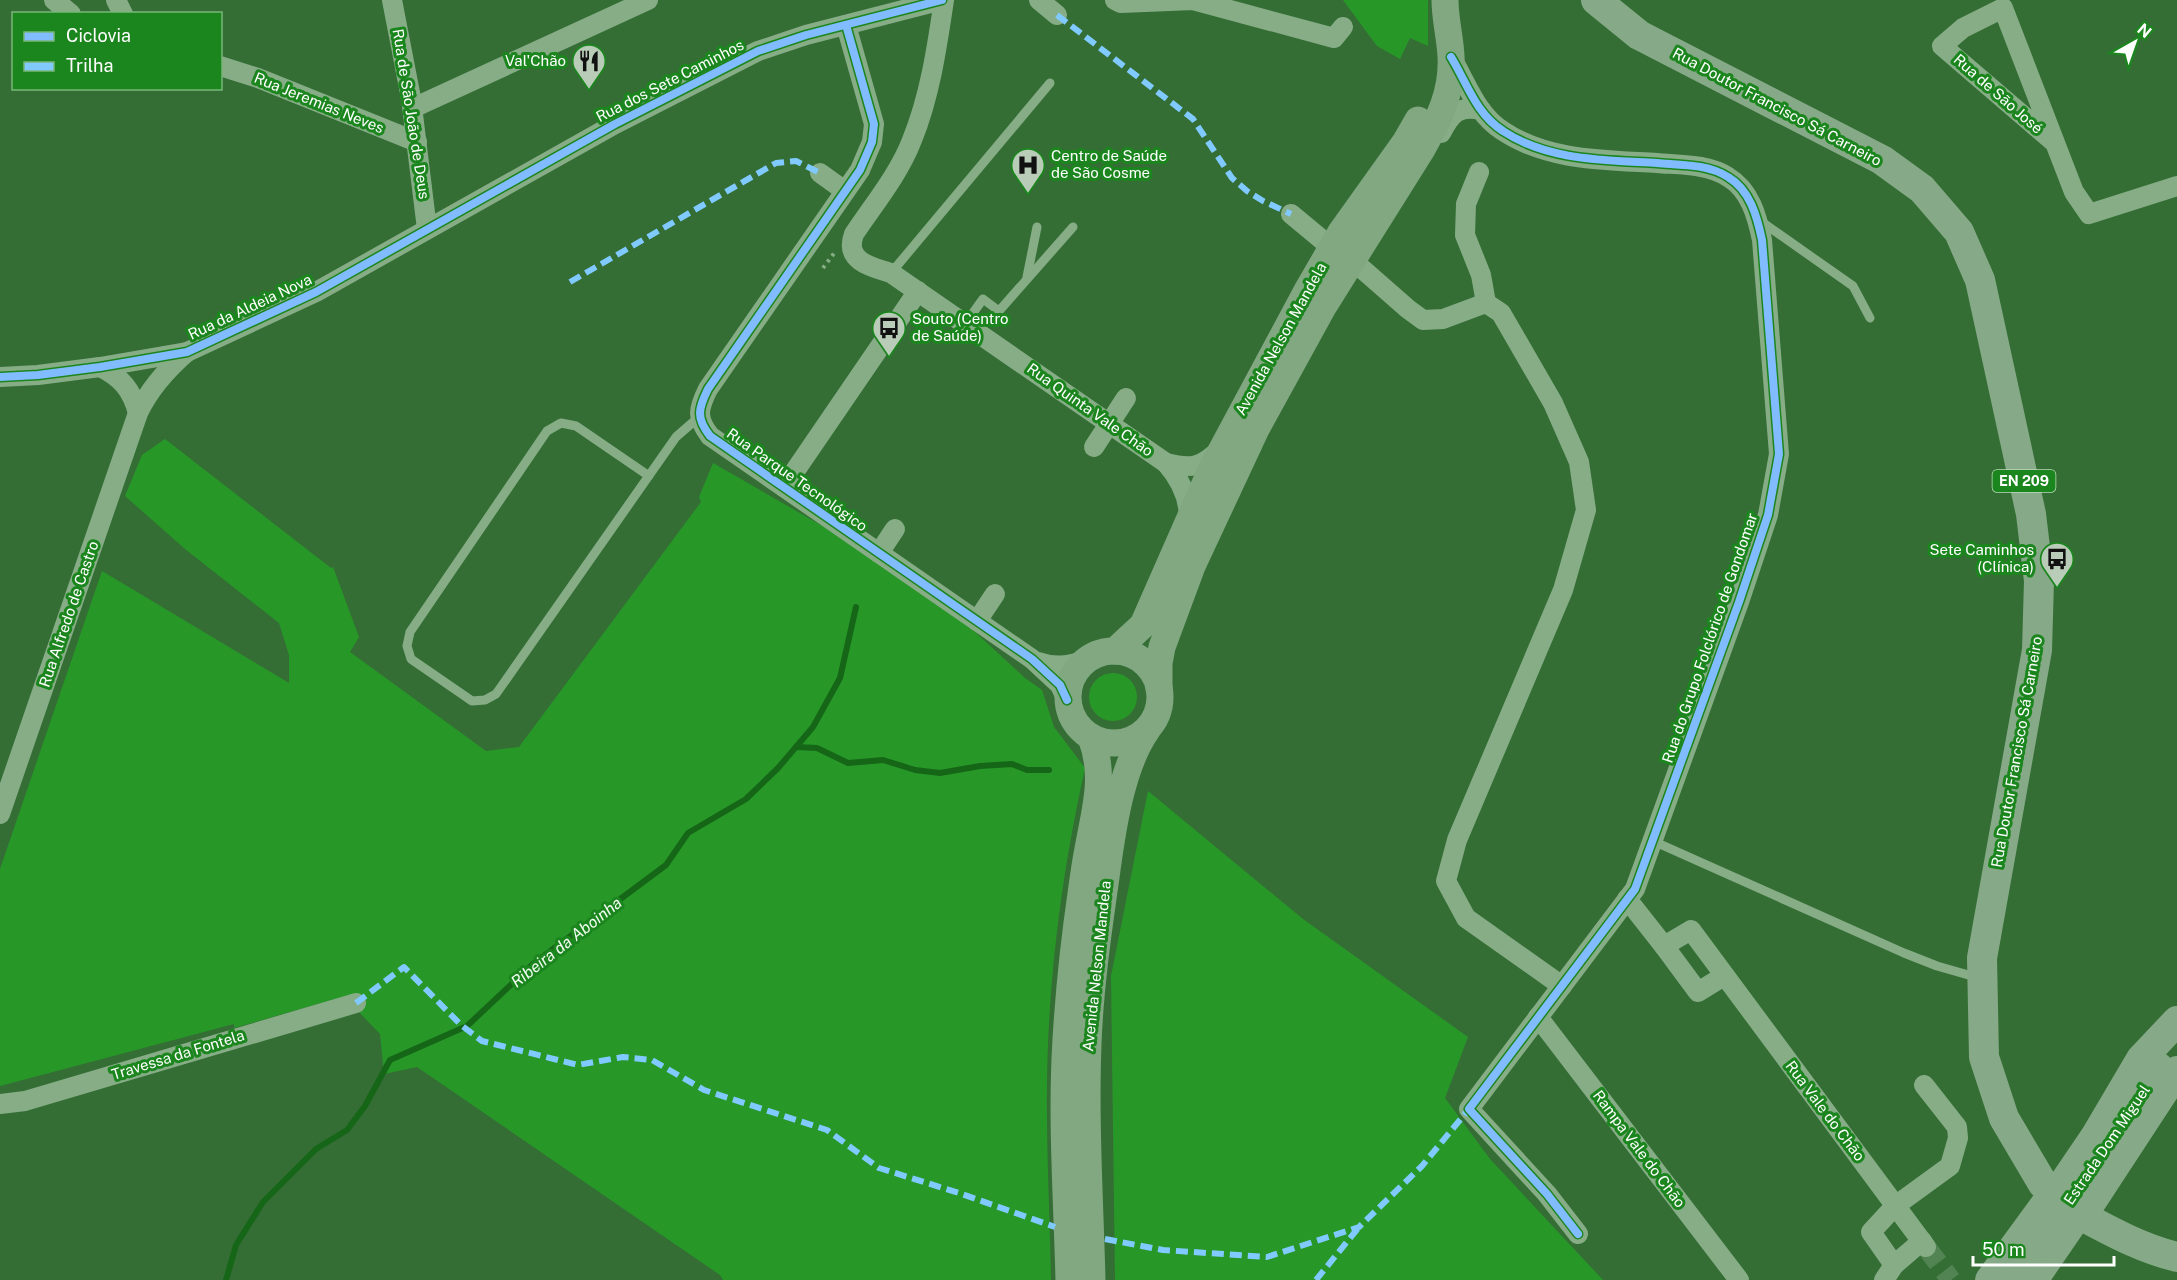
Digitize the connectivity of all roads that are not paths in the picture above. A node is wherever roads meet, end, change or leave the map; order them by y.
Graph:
1 (54, 0) edge
2 (392, 0) edge
3 (648, 0) edge
4 (943, 0) edge
5 (1039, 0) edge
6 (1115, 0) edge
7 (1445, 0) edge
8 (1596, 0) edge
9 (69, 12) edge
10 (1057, 15) dead end
11 (846, 25) junction
12 (1343, 27) dead end
13 (1447, 28) junction
14 (1451, 57) junction
15 (222, 67) edge
16 (1050, 83) dead end
17 (412, 108) junction
18 (1481, 110) junction
19 (417, 142) junction
20 (2055, 143) junction
21 (1479, 172) dead end
22 (820, 173) dead end
23 (2177, 186) edge
24 (1398, 190) junction
25 (845, 191) junction
26 (1291, 214) dead end
27 (1758, 219) junction
28 (1037, 227) dead end
29 (1073, 227) dead end
30 (427, 229) junction
31 (1342, 254) junction
32 (891, 273) junction
33 (1027, 279) junction
34 (918, 291) junction
35 (1486, 303) junction
36 (1870, 318) dead end
37 (964, 324) junction
38 (187, 352) junction
39 (100, 367) junction
40 (0, 376) edge
41 (1126, 398) dead end
42 (138, 413) junction
43 (699, 417) junction
44 (1109, 424) junction
45 (1094, 447) dead end
46 (1222, 447) junction
47 (1166, 463) junction
48 (649, 476) junction
49 (784, 487) junction
50 (1189, 518) junction
51 (895, 529) dead end
52 (879, 553) junction
53 (995, 594) dead end
54 (977, 621) junction
55 (1115, 651) junction
56 (1032, 659) junction
57 (1086, 660) junction
58 (1159, 688) junction
59 (1067, 700) junction
60 (1146, 730) junction
61 (1091, 737) junction
62 (0, 814) edge
63 (1653, 841) junction
64 (1627, 899) junction
65 (1664, 946) junction
66 (1725, 976) junction
67 (1983, 979) junction
68 (1562, 986) junction
69 (356, 1003) dead end
70 (1538, 1017) junction
71 (2177, 1021) edge
72 (2177, 1038) edge
73 (2168, 1069) edge
74 (1924, 1084) dead end
75 (0, 1104) edge
76 (2054, 1194) junction
77 (1895, 1206) junction
78 (2079, 1217) junction
79 (1578, 1234) dead end
80 (2177, 1257) edge
81 (1889, 1272) edge
82 (1069, 1280) edge
83 (1092, 1280) edge
84 (1739, 1280) edge
85 (1997, 1280) edge
86 (2033, 1280) edge

1 - 9 street
2 - 17 street, Rua de São João de Deus
3 - 17 street
4 - 11 street, Rua dos Sete Caminhos
4 - 32 street, Rua Quinta Vale Chão
5 - 10 street
6 - 12 street
7 - 13 main road
8 - 67 main road, Rua Doutor Francisco Sá Carneiro / EN 209
11 - 25 street
11 - 30 street, Rua dos Sete Caminhos
13 - 14 main road, Avenida Nelson Mandela
13 - 31 main road, Avenida Nelson Mandela
14 - 18 street, Rua do Grupo Folclórico de Gondomar
14 - 24 main road, Avenida Nelson Mandela
15 - 19 street, Rua Jeremias Neves
16 - 32 lane
17 - 19 street, Rua de São João de Deus
18 - 24 street
18 - 27 street, Rua do Grupo Folclórico de Gondomar
19 - 30 street, Rua de São João de Deus
20 - 20 street, Rua de São José
20 - 23 street, Rua de São José
21 - 35 street
22 - 25 street
24 - 31 main road, Avenida Nelson Mandela
25 - 43 street
26 - 31 street
27 - 36 lane
27 - 63 street, Rua do Grupo Folclórico de Gondomar
28 - 33 lane
29 - 33 lane
30 - 38 street, Rua da Aldeia Nova
31 - 35 street
31 - 46 main road, Avenida Nelson Mandela
31 - 58 main road, Avenida Nelson Mandela
32 - 34 street, Rua Quinta Vale Chão
33 - 37 lane
34 - 37 street, Rua Quinta Vale Chão
34 - 49 street
35 - 68 street
37 - 44 street, Rua Quinta Vale Chão
38 - 39 street, Rua da Aldeia Nova
38 - 42 street, Rua Alfredo de Castro
39 - 40 street, Rua da Aldeia Nova
39 - 42 street
41 - 44 street
42 - 62 street, Rua Alfredo de Castro
43 - 48 lane
43 - 49 street, Rua Parque Tecnológico
44 - 45 street
44 - 47 street, Rua Quinta Vale Chão
46 - 47 street, Rua Quinta Vale Chão
46 - 50 main road, Avenida Nelson Mandela
47 - 50 street, Rua Quinta Vale Chão
48 - 48 lane
49 - 52 street, Rua Parque Tecnológico
50 - 55 main road, Avenida Nelson Mandela
51 - 52 street
52 - 54 street, Rua Parque Tecnológico
53 - 54 street
54 - 56 street, Rua Parque Tecnológico
55 - 57 main road
55 - 58 main road
56 - 57 street, Rua Parque Tecnológico
56 - 59 street, Rua Parque Tecnológico
57 - 59 main road
58 - 60 main road
59 - 61 main road
60 - 61 main road
60 - 83 main road, Avenida Nelson Mandela
61 - 82 main road, Avenida Nelson Mandela
63 - 64 street, Rua do Grupo Folclórico de Gondomar
63 - 67 lane
64 - 65 street
64 - 68 street, Rua do Grupo Folclórico de Gondomar
65 - 66 street, Rua Vale do Chão
65 - 66 street
66 - 77 street, Rua Vale do Chão
67 - 76 main road, Rua Doutor Francisco Sá Carneiro / EN 209
68 - 70 street, Rua do Grupo Folclórico de Gondomar
69 - 75 street, Travessa da Fontela
70 - 79 street, Rua do Grupo Folclórico de Gondomar
70 - 84 street, Rampa Vale do Chão
71 - 76 main road
72 - 73 main road, Estrada Dom Miguel
73 - 78 main road
73 - 85 main road, Estrada Dom Miguel, bridge
74 - 77 street
76 - 78 main road, EN 209
76 - 85 main road
77 - 81 street
77 - 81 street, Rua Vale do Chão
78 - 80 main road, EN 209
78 - 86 main road

